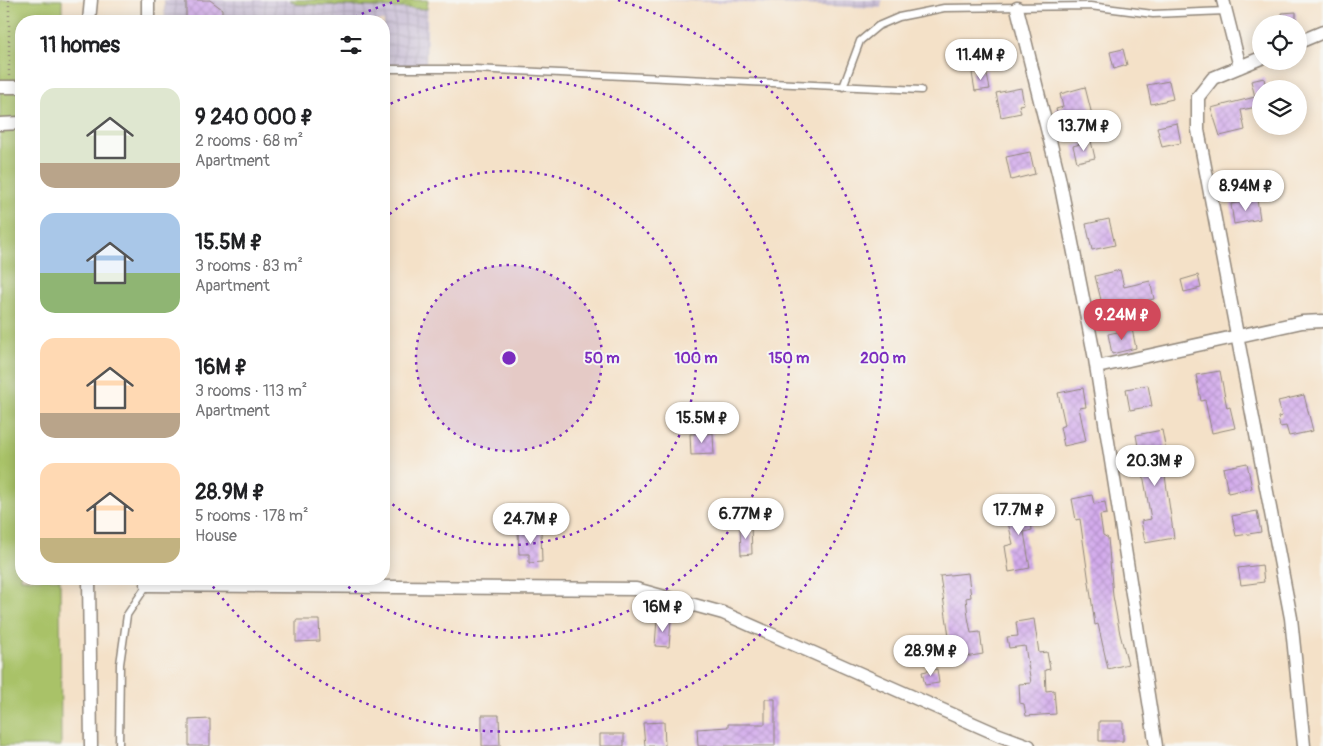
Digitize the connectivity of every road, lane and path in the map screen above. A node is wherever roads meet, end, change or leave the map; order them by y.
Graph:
1 (9, 0) edge
2 (91, 0) edge
3 (148, 0) edge
4 (1224, 5) edge
5 (1017, 8) junction
6 (90, 15) edge
7 (148, 15) edge
8 (1323, 32) edge
9 (1307, 39) edge
10 (1252, 62) edge
11 (1240, 67) junction
12 (390, 69) edge
13 (10, 87) edge
14 (843, 87) junction
15 (921, 90) dead end
16 (15, 123) edge
17 (0, 124) edge
18 (1323, 321) edge
19 (1238, 336) junction
20 (1097, 367) junction
21 (89, 585) edge
22 (145, 585) edge
23 (357, 585) edge
24 (91, 746) edge
25 (119, 746) edge
26 (1029, 746) edge
27 (1156, 746) edge
28 (1304, 746) edge

1 - 13 path
2 - 6 street
3 - 7 street
4 - 5 lane
4 - 11 street
5 - 14 lane
5 - 20 street
8 - 9 street
10 - 11 street
11 - 19 street
12 - 14 lane
14 - 15 lane
16 - 17 street
18 - 19 street
19 - 20 street
19 - 28 street
20 - 27 street
21 - 24 street
22 - 25 lane
23 - 26 street

